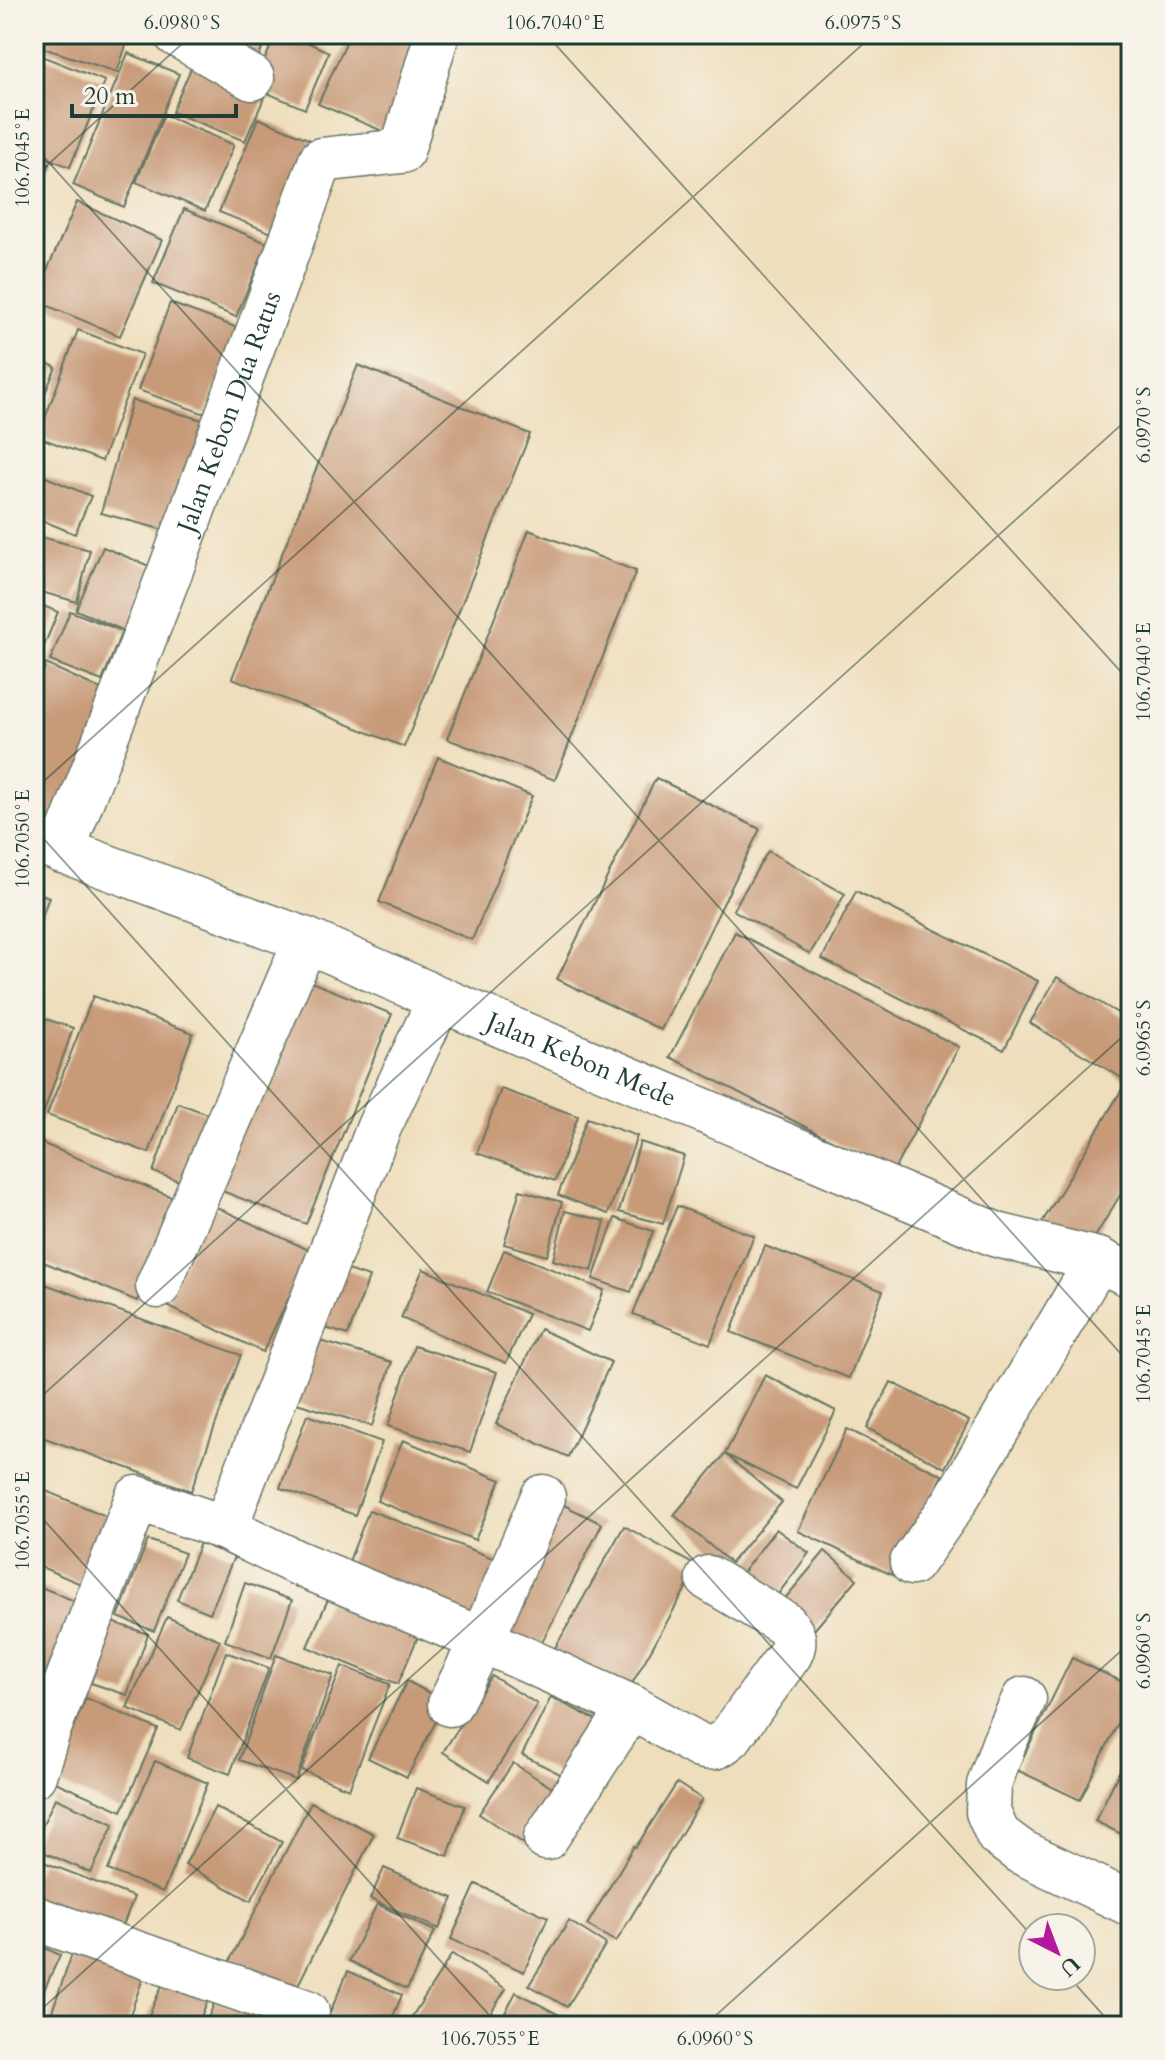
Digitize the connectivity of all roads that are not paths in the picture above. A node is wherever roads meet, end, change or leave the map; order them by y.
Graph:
1 (176, 34) edge
2 (437, 34) edge
3 (252, 78) dead end
4 (48, 845) edge
5 (306, 940) junction
6 (440, 999) junction
7 (1115, 1268) edge
8 (158, 1286) dead end
9 (543, 1497) dead end
10 (225, 1528) junction
11 (912, 1563) dead end
12 (708, 1578) dead end
13 (482, 1640) junction
14 (1024, 1699) dead end
15 (450, 1704) dead end
16 (631, 1707) junction
17 (41, 1729) edge
18 (34, 1775) edge
19 (546, 1838) dead end
20 (1131, 1904) edge
21 (34, 1918) edge
22 (307, 2012) dead end

1 - 3 street
2 - 4 street, Jalan Kebon Dua Ratus
4 - 5 street, Jalan Kebon Mede
5 - 6 street, Jalan Kebon Mede
5 - 8 street
6 - 7 street, Jalan Kebon Mede
6 - 10 street
7 - 11 street
9 - 13 street
10 - 13 street
10 - 17 street
12 - 16 street
13 - 15 street
13 - 16 street
14 - 20 street
16 - 19 street
17 - 18 street
21 - 22 street

